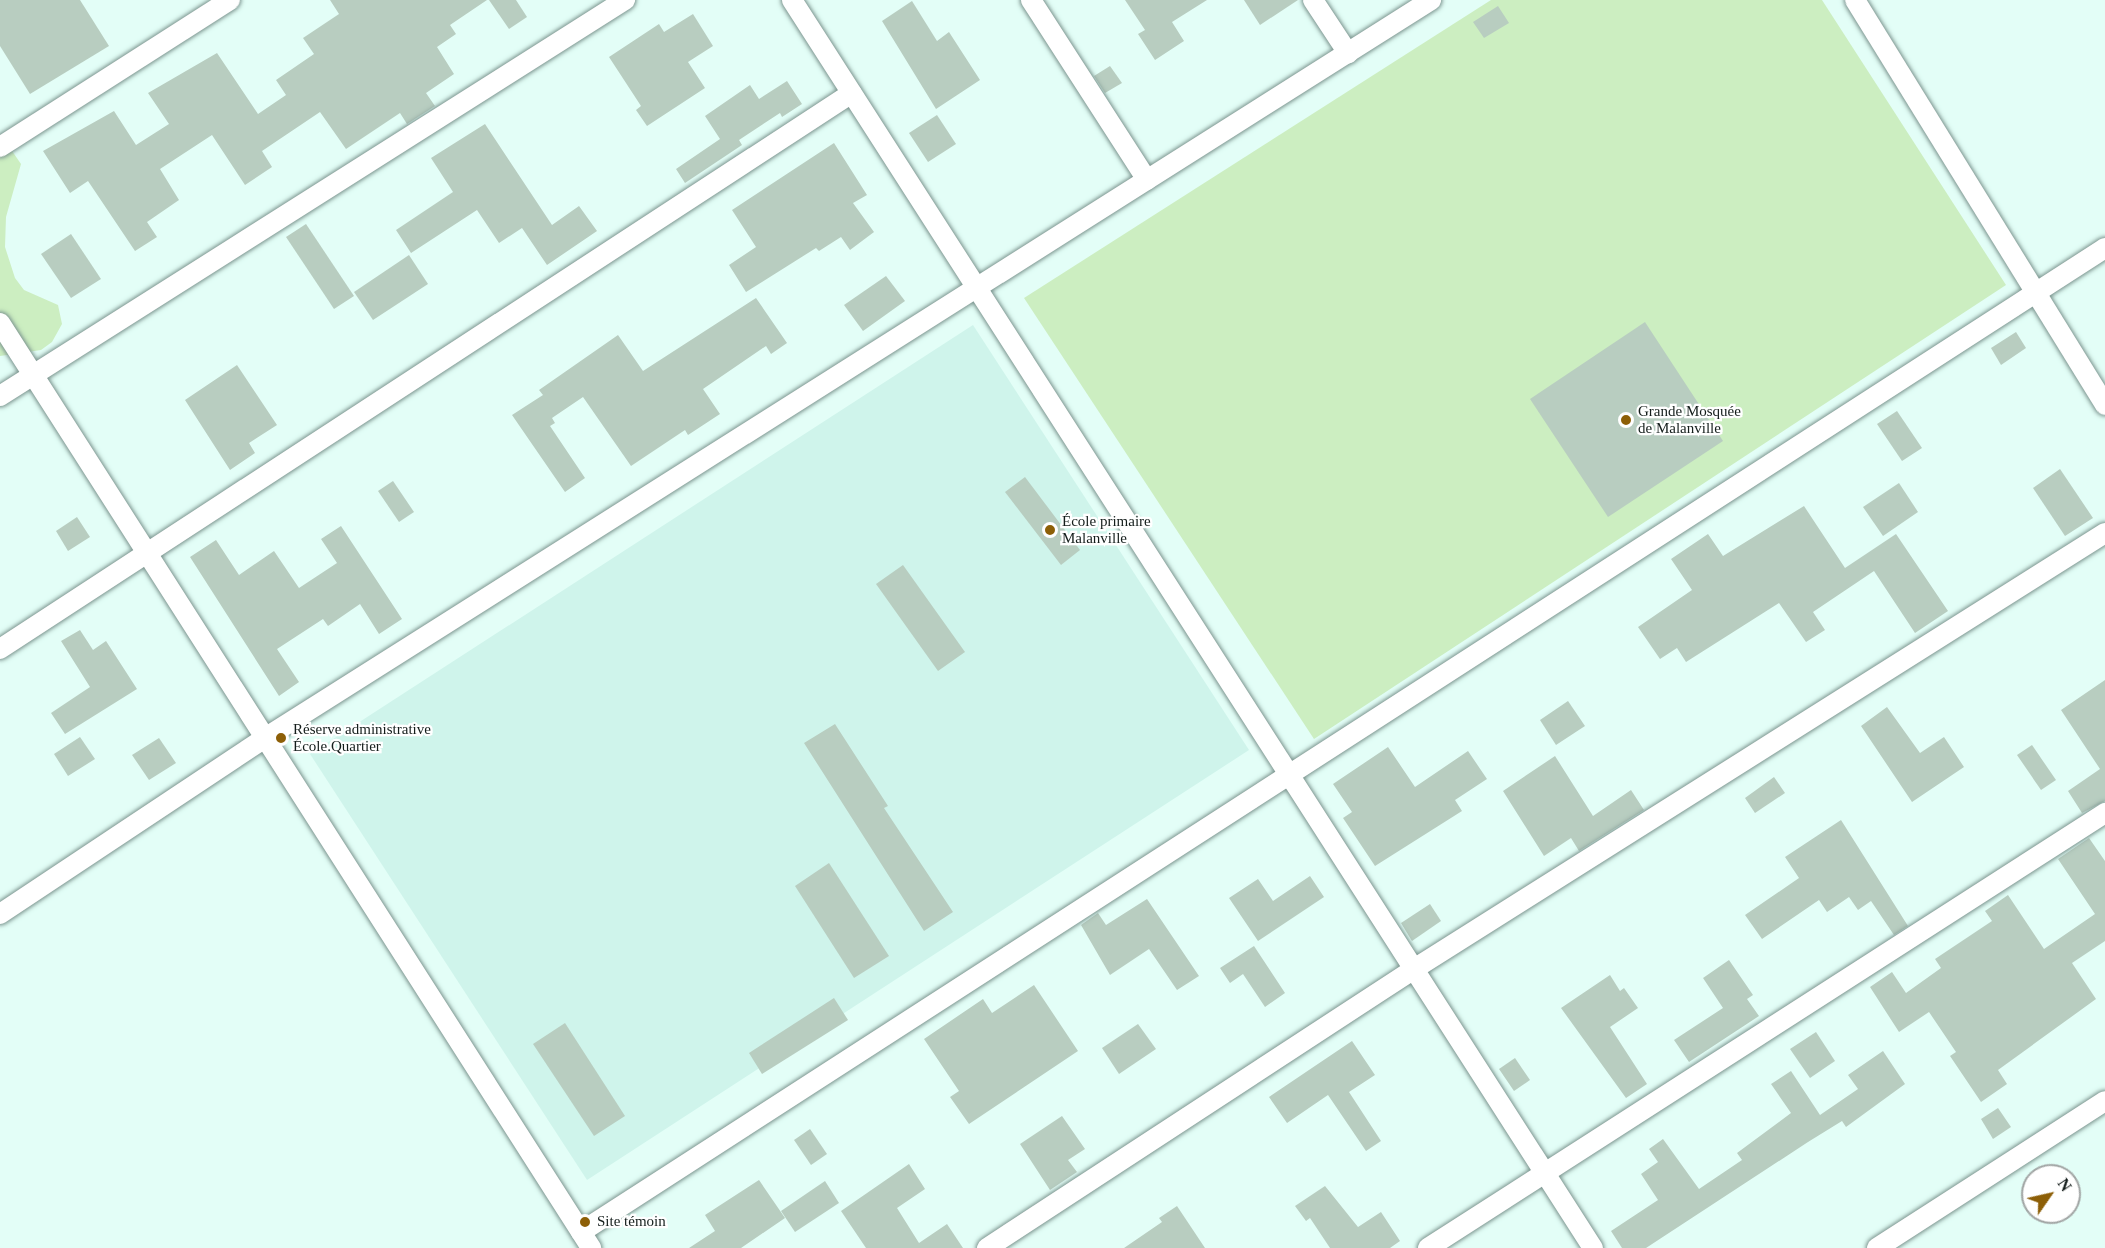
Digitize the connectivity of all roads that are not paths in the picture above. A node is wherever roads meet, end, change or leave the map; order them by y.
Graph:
1 (230, 0) edge
2 (625, 0) edge
3 (792, 0) edge
4 (1031, 0) edge
5 (1313, 0) edge
6 (1431, 0) edge
7 (1856, 0) edge
8 (1348, 53) junction
9 (852, 93) junction
10 (0, 147) edge
11 (1147, 180) junction
12 (2105, 248) edge
13 (978, 290) junction
14 (2035, 291) junction
15 (0, 323) edge
16 (33, 375) junction
17 (0, 396) edge
18 (2105, 405) edge
19 (2105, 533) edge
20 (148, 554) junction
21 (0, 649) edge
22 (265, 738) junction
23 (1288, 774) junction
24 (2105, 813) edge
25 (0, 914) edge
26 (1414, 969) junction
27 (2105, 1101) edge
28 (1545, 1173) junction
29 (586, 1240) edge
30 (987, 1248) edge
31 (1428, 1248) edge
32 (1593, 1248) edge
33 (1877, 1248) edge

1 - 10 street
2 - 16 street
3 - 9 street
4 - 11 street
5 - 8 street
6 - 8 street
7 - 14 street
8 - 11 street
9 - 13 street
9 - 20 street
11 - 13 street
12 - 14 street
13 - 22 street
13 - 23 street
14 - 18 street
14 - 23 street
15 - 16 street
16 - 17 street
16 - 20 street
19 - 26 street
20 - 21 street
20 - 22 street
22 - 25 street
22 - 29 street
23 - 26 street
23 - 29 street
24 - 28 street
26 - 28 street
26 - 30 street
27 - 33 street
28 - 31 street
28 - 32 street

